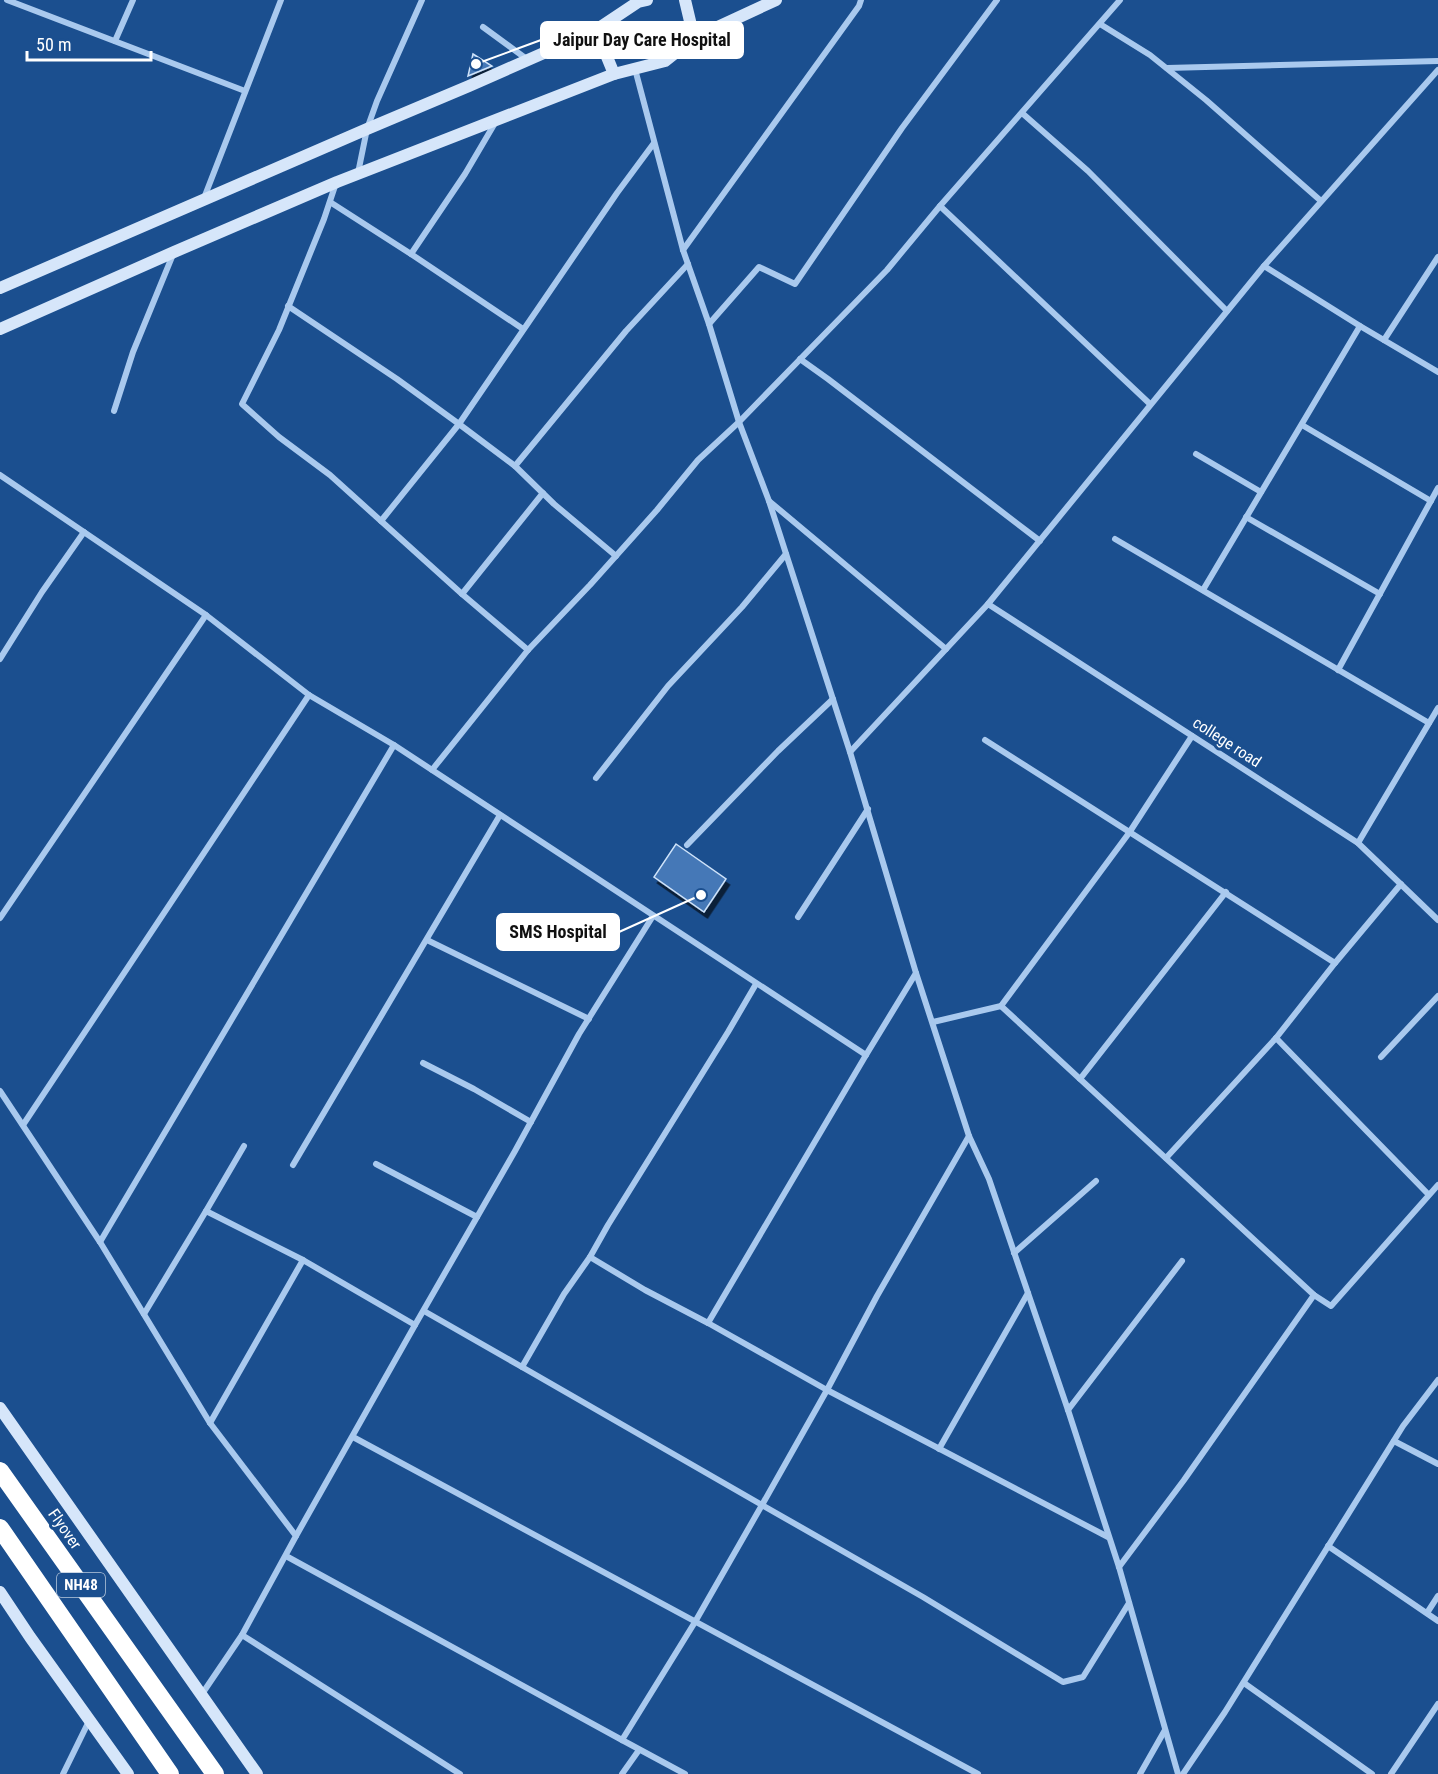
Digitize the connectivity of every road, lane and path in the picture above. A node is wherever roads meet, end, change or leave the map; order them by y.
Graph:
1 (7, 0) edge
2 (133, 0) edge
3 (281, 0) edge
4 (422, 0) edge
5 (685, 0) edge
6 (777, 0) edge
7 (861, 0) edge
8 (997, 0) edge
9 (1120, 0) edge
10 (641, 1) edge
11 (1100, 24) junction
12 (483, 27) dead end
13 (596, 30) junction
14 (693, 38) junction
15 (115, 41) junction
16 (528, 60) junction
17 (1438, 62) edge
18 (635, 68) junction
19 (1166, 68) junction
20 (1438, 70) edge
21 (614, 74) junction
22 (245, 91) junction
23 (1022, 113) junction
24 (496, 120) junction
25 (368, 129) junction
26 (654, 143) junction
27 (358, 174) junction
28 (337, 182) junction
29 (203, 199) junction
30 (1321, 201) junction
31 (330, 202) junction
32 (940, 206) junction
33 (683, 250) junction
34 (174, 252) junction
35 (411, 254) junction
36 (1438, 257) edge
37 (688, 264) junction
38 (1264, 266) junction
39 (0, 288) edge
40 (288, 306) junction
41 (1227, 311) junction
42 (709, 324) junction
43 (1360, 327) junction
44 (0, 329) edge
45 (523, 329) junction
46 (1384, 340) junction
47 (800, 359) junction
48 (1438, 372) edge
49 (1150, 404) junction
50 (114, 411) dead end
51 (739, 422) junction
52 (459, 424) junction
53 (1302, 425) junction
54 (1196, 454) dead end
55 (515, 466) junction
56 (0, 475) edge
57 (1438, 488) edge
58 (1261, 492) junction
59 (543, 493) junction
60 (768, 501) junction
61 (1431, 501) junction
62 (1246, 517) junction
63 (381, 521) junction
64 (84, 532) junction
65 (1115, 539) dead end
66 (1040, 541) junction
67 (786, 554) junction
68 (616, 556) junction
69 (1203, 590) junction
70 (462, 594) junction
71 (1380, 594) junction
72 (988, 604) junction
73 (206, 615) junction
74 (946, 649) junction
75 (528, 650) junction
76 (0, 659) edge
77 (1338, 670) junction
78 (309, 695) junction
79 (833, 699) junction
80 (1438, 708) edge
81 (1429, 723) junction
82 (1192, 736) junction
83 (985, 740) dead end
84 (394, 745) junction
85 (850, 752) junction
86 (432, 770) junction
87 (596, 778) dead end
88 (868, 809) junction
89 (500, 815) junction
90 (1129, 833) junction
91 (1358, 843) junction
92 (687, 845) dead end
93 (1401, 884) junction
94 (1226, 892) junction
95 (652, 916) junction
96 (798, 917) dead end
97 (0, 918) edge
98 (1438, 920) edge
99 (427, 940) junction
100 (1335, 963) junction
101 (916, 973) junction
102 (756, 984) junction
103 (1438, 996) edge
104 (1001, 1006) junction
105 (589, 1019) junction
106 (933, 1022) junction
107 (1276, 1038) junction
108 (866, 1055) junction
109 (1381, 1057) dead end
110 (423, 1063) dead end
111 (1080, 1078) junction
112 (0, 1091) edge
113 (531, 1122) junction
114 (23, 1125) junction
115 (969, 1136) junction
116 (244, 1146) dead end
117 (1166, 1158) junction
118 (375, 1164) dead end
119 (293, 1166) dead end
120 (1096, 1181) dead end
121 (1438, 1185) edge
122 (1428, 1194) junction
123 (206, 1211) junction
124 (477, 1217) junction
125 (100, 1242) junction
126 (1014, 1253) junction
127 (590, 1257) junction
128 (303, 1260) junction
129 (1182, 1261) dead end
130 (1028, 1293) junction
131 (1314, 1295) junction
132 (423, 1311) junction
133 (144, 1314) junction
134 (708, 1323) junction
135 (415, 1325) junction
136 (522, 1367) junction
137 (1438, 1380) edge
138 (826, 1390) junction
139 (0, 1408) edge
140 (1068, 1410) junction
141 (210, 1423) junction
142 (353, 1437) junction
143 (1394, 1441) junction
144 (939, 1449) junction
145 (1438, 1464) edge
146 (0, 1471) edge
147 (762, 1505) junction
148 (0, 1528) edge
149 (296, 1536) junction
150 (1108, 1537) junction
151 (1328, 1546) junction
152 (286, 1556) junction
153 (1119, 1567) junction
154 (0, 1592) edge
155 (1438, 1596) edge
156 (1129, 1603) junction
157 (1427, 1613) junction
158 (1438, 1621) edge
159 (695, 1622) junction
160 (242, 1635) junction
161 (1244, 1683) junction
162 (201, 1695) junction
163 (1438, 1704) edge
164 (90, 1719) junction
165 (1165, 1730) junction
166 (622, 1740) junction
167 (639, 1750) junction
168 (63, 1774) edge
169 (128, 1774) edge
170 (170, 1774) edge
171 (215, 1774) edge
172 (257, 1774) edge
173 (460, 1774) edge
174 (622, 1774) edge
175 (685, 1774) edge
176 (978, 1774) edge
177 (1140, 1774) edge
178 (1178, 1774) edge
179 (1183, 1774) edge
180 (1372, 1774) edge
181 (1391, 1774) edge

1 - 15 street
2 - 15 street
3 - 22 street
4 - 25 street
5 - 14 street
6 - 14 street
7 - 33 street
8 - 42 street
9 - 11 street
10 - 13 street
11 - 19 street
11 - 23 street
12 - 16 street
13 - 16 street
13 - 21 street
14 - 18 street
15 - 22 street
16 - 25 street
17 - 19 street
18 - 21 street
18 - 26 street
19 - 30 street
20 - 30 street
21 - 24 street
22 - 29 street
23 - 32 street
23 - 41 street
24 - 27 street
24 - 35 street
25 - 27 street
25 - 29 street
26 - 33 street
26 - 45 street
27 - 28 street
28 - 31 street
28 - 34 street
29 - 39 street
30 - 38 street
31 - 35 street
31 - 40 street
32 - 47 street
32 - 49 street
33 - 37 street
34 - 44 street
34 - 50 street
35 - 45 street
36 - 46 street
37 - 42 street
37 - 55 street
38 - 41 street
38 - 43 street
40 - 52 street
40 - 63 street
41 - 49 street
42 - 51 street
43 - 46 street
43 - 53 street
45 - 52 street
46 - 48 street
47 - 51 street
47 - 66 street
49 - 66 street
51 - 60 street
51 - 68 street
52 - 55 street
52 - 63 street
53 - 58 street
53 - 61 street
54 - 58 street
55 - 59 street
56 - 64 street
57 - 61 street
58 - 62 street
59 - 68 street
59 - 70 street
60 - 67 street
60 - 74 street
61 - 71 street
62 - 69 street
62 - 71 street
63 - 70 street
64 - 73 street
64 - 76 street
65 - 69 street
66 - 72 street
67 - 79 street
67 - 87 street
68 - 75 street
69 - 77 street
70 - 75 street
71 - 77 street
72 - 74 street
72 - 82 street, college road
73 - 78 street
73 - 97 street
74 - 85 street
75 - 86 street
77 - 81 street
78 - 84 street
78 - 114 street
79 - 85 street
79 - 92 street
80 - 81 street
81 - 91 street
82 - 90 street
82 - 91 street, college road
83 - 90 street
84 - 86 street
84 - 125 street
85 - 88 street
86 - 89 street
88 - 96 street
88 - 101 street
89 - 95 street
89 - 99 street
90 - 94 street
90 - 104 street
91 - 93 street, college road
93 - 98 street, college road
93 - 100 street
94 - 100 street
94 - 111 street
95 - 102 street
95 - 105 street
99 - 105 street
99 - 119 street
100 - 107 street
101 - 106 street
101 - 108 street
102 - 108 street
102 - 127 street
103 - 109 street
104 - 106 street
104 - 111 street
105 - 113 street
106 - 115 street
107 - 117 street
107 - 122 street
108 - 134 street
110 - 113 street
111 - 117 street
112 - 114 street
113 - 124 street
114 - 125 street
115 - 126 street
115 - 138 street
116 - 123 street
117 - 131 street
118 - 124 street
120 - 126 street
121 - 122 street
122 - 131 street
123 - 128 street
123 - 133 street
124 - 132 street
125 - 133 street
126 - 130 street
127 - 134 street
127 - 136 street
128 - 135 street
128 - 141 street
129 - 140 street
130 - 140 street
130 - 144 street
131 - 153 street
132 - 135 street
132 - 136 street
133 - 141 street
134 - 138 street
135 - 142 street
136 - 147 street
137 - 143 street
138 - 144 street
138 - 147 street
139 - 162 street
140 - 150 street
141 - 149 street
142 - 149 street
142 - 159 street
143 - 145 street
143 - 151 street
144 - 150 street
146 - 171 highway, Flyover / NH48
147 - 156 street
147 - 159 street
148 - 170 highway, NH48
149 - 152 street
150 - 153 street
151 - 157 street
151 - 161 street
152 - 160 street
152 - 166 street
153 - 156 street
154 - 164 street
155 - 157 street
156 - 165 street
157 - 158 street
159 - 166 street
159 - 176 street
160 - 162 street
160 - 173 street
161 - 179 street
161 - 180 street
162 - 172 street
163 - 181 street
164 - 168 street
164 - 169 street
165 - 177 street
165 - 178 street
166 - 167 street
167 - 174 street
167 - 175 street

